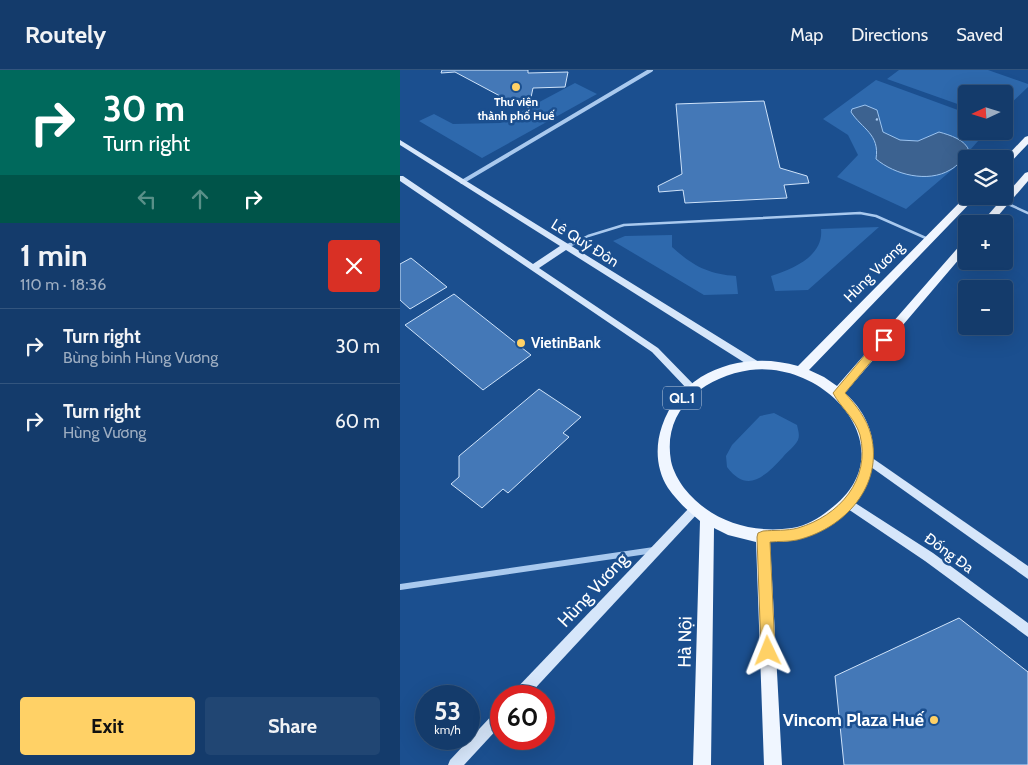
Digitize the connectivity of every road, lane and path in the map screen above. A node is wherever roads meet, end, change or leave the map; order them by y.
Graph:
1 (651, 70) edge
2 (876, 119) dead end
3 (880, 121) dead end
4 (1028, 139) edge
5 (400, 142) edge
6 (1013, 155) edge
7 (1028, 175) edge
8 (400, 178) edge
9 (462, 182) junction
10 (1013, 192) edge
11 (963, 205) edge
12 (1001, 205) edge
13 (1011, 205) edge
14 (1028, 213) edge
15 (993, 215) edge
16 (929, 240) junction
17 (565, 247) junction
18 (958, 254) edge
19 (532, 268) junction
20 (756, 365) junction
21 (800, 371) junction
22 (692, 388) junction
23 (838, 393) junction
24 (868, 459) junction
25 (850, 504) junction
26 (701, 514) junction
27 (763, 537) junction
28 (658, 550) junction
29 (1028, 573) edge
30 (400, 587) edge
31 (1028, 631) edge
32 (530, 685) edge
33 (490, 728) edge
34 (455, 765) edge
35 (702, 765) edge
36 (772, 765) edge

1 - 9 street
2 - 3 path
4 - 6 main road
5 - 9 street, Lê Quý Đôn
7 - 10 main road
8 - 19 street
9 - 17 street, Lê Quý Đôn
11 - 16 main road, Hùng Vương
12 - 15 main road
13 - 14 lane
16 - 17 lane
16 - 21 main road, Hùng Vương
17 - 19 street
17 - 20 street, Lê Quý Đôn
18 - 23 main road
19 - 22 street
20 - 21 main road, QL.1
20 - 22 main road, QL.1
21 - 23 main road, QL.1
22 - 26 main road, QL.1
23 - 24 main road, QL.1
24 - 25 main road, QL.1
24 - 29 street, Đống Đa
25 - 27 main road, QL.1
25 - 31 street, Đống Đa
26 - 27 main road, QL.1
26 - 28 street, Hùng Vương
26 - 35 main road, Hà Nội
27 - 36 main road
28 - 30 street
28 - 32 street, Hùng Vương
33 - 34 street

